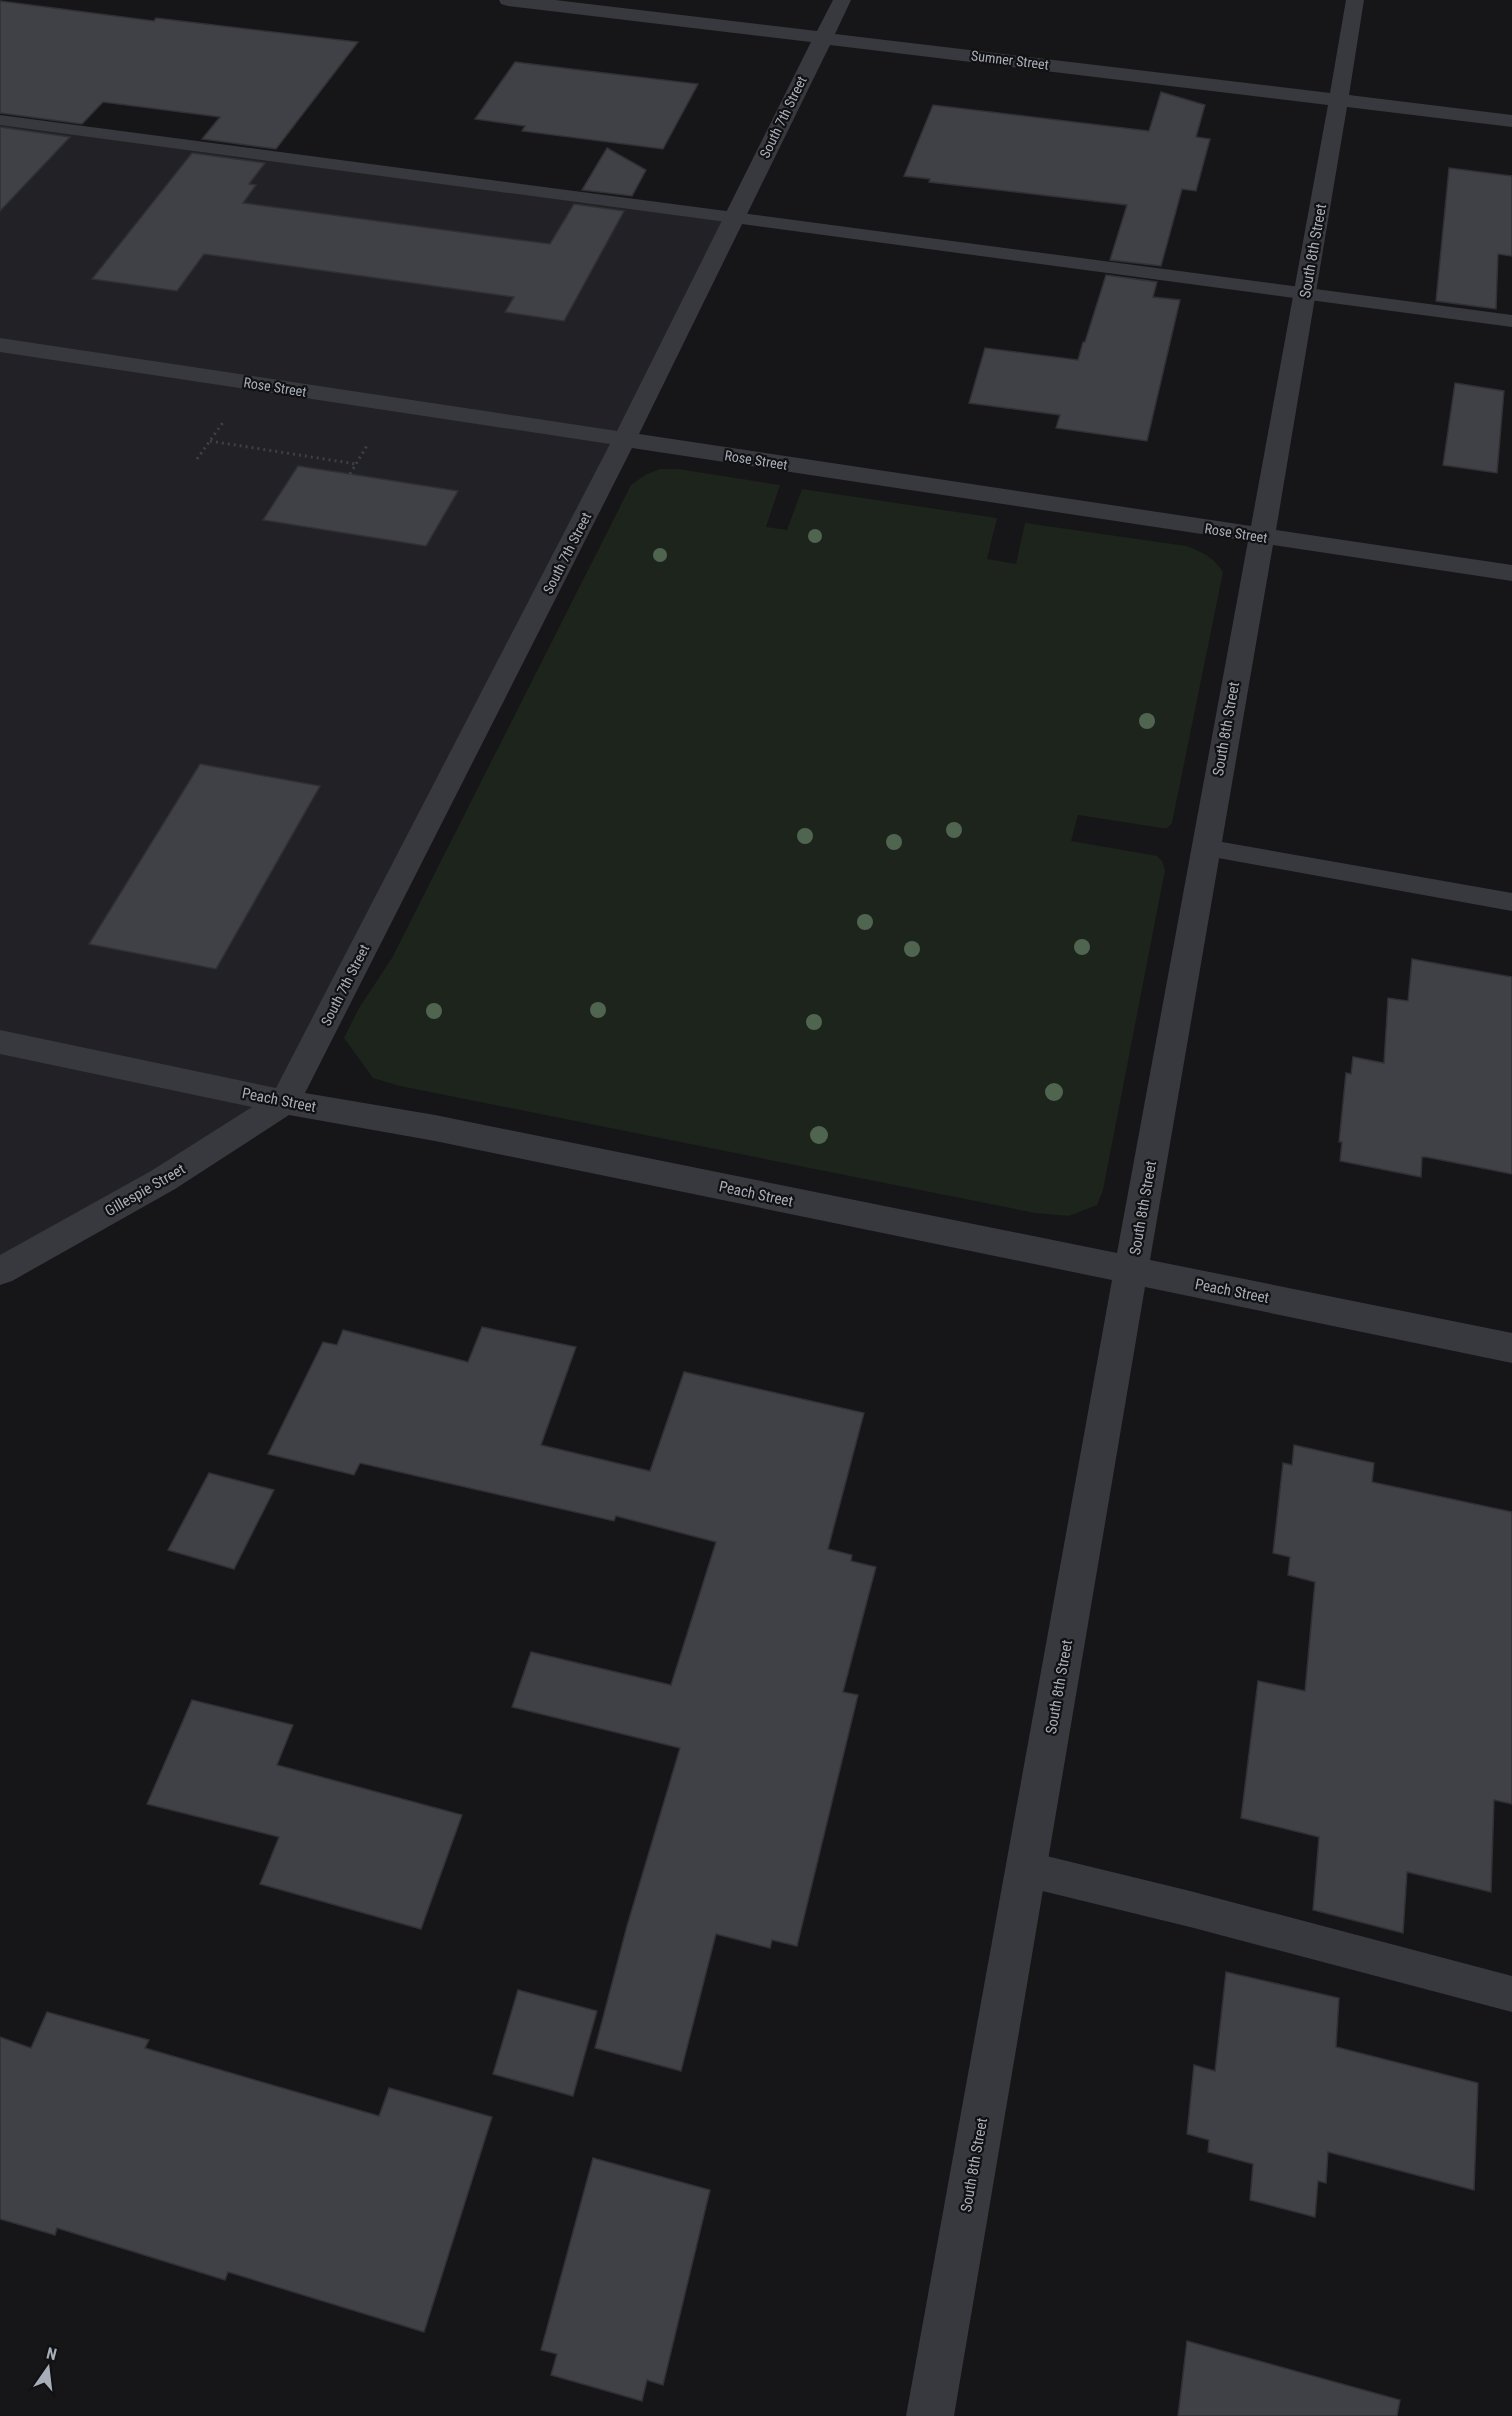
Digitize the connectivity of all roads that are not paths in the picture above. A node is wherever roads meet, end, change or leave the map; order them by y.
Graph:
1 (508, 0) edge
2 (842, 0) edge
3 (1355, 0) edge
4 (823, 38) junction
5 (1338, 100) junction
6 (0, 120) edge
7 (1512, 121) edge
8 (734, 218) junction
9 (1305, 294) junction
10 (1512, 321) edge
11 (0, 345) edge
12 (624, 441) junction
13 (1262, 536) junction
14 (1512, 573) edge
15 (1204, 848) junction
16 (1512, 902) edge
17 (0, 1042) edge
18 (285, 1102) junction
19 (0, 1271) edge
20 (1132, 1271) junction
21 (1512, 1348) edge
22 (1026, 1869) junction
23 (1512, 1994) edge
24 (930, 2416) edge

1 - 4 street, Sumner Street
2 - 4 street, South 7th Street
3 - 5 street, South 8th Street
4 - 5 street, Sumner Street
4 - 8 street, South 7th Street
5 - 7 street, Sumner Street
5 - 9 street, South 8th Street
6 - 8 lane
8 - 9 lane
8 - 12 street, South 7th Street
9 - 10 lane
9 - 13 street, South 8th Street
11 - 12 street, Rose Street
12 - 13 street, Rose Street
12 - 18 street, South 7th Street
13 - 14 street, Rose Street
13 - 15 street, South 8th Street
15 - 16 lane
15 - 20 street, South 8th Street
17 - 18 street, Peach Street
18 - 19 street, Gillespie Street
18 - 20 street, Peach Street
20 - 21 street, Peach Street
20 - 22 street, South 8th Street
22 - 23 lane
22 - 24 street, South 8th Street

